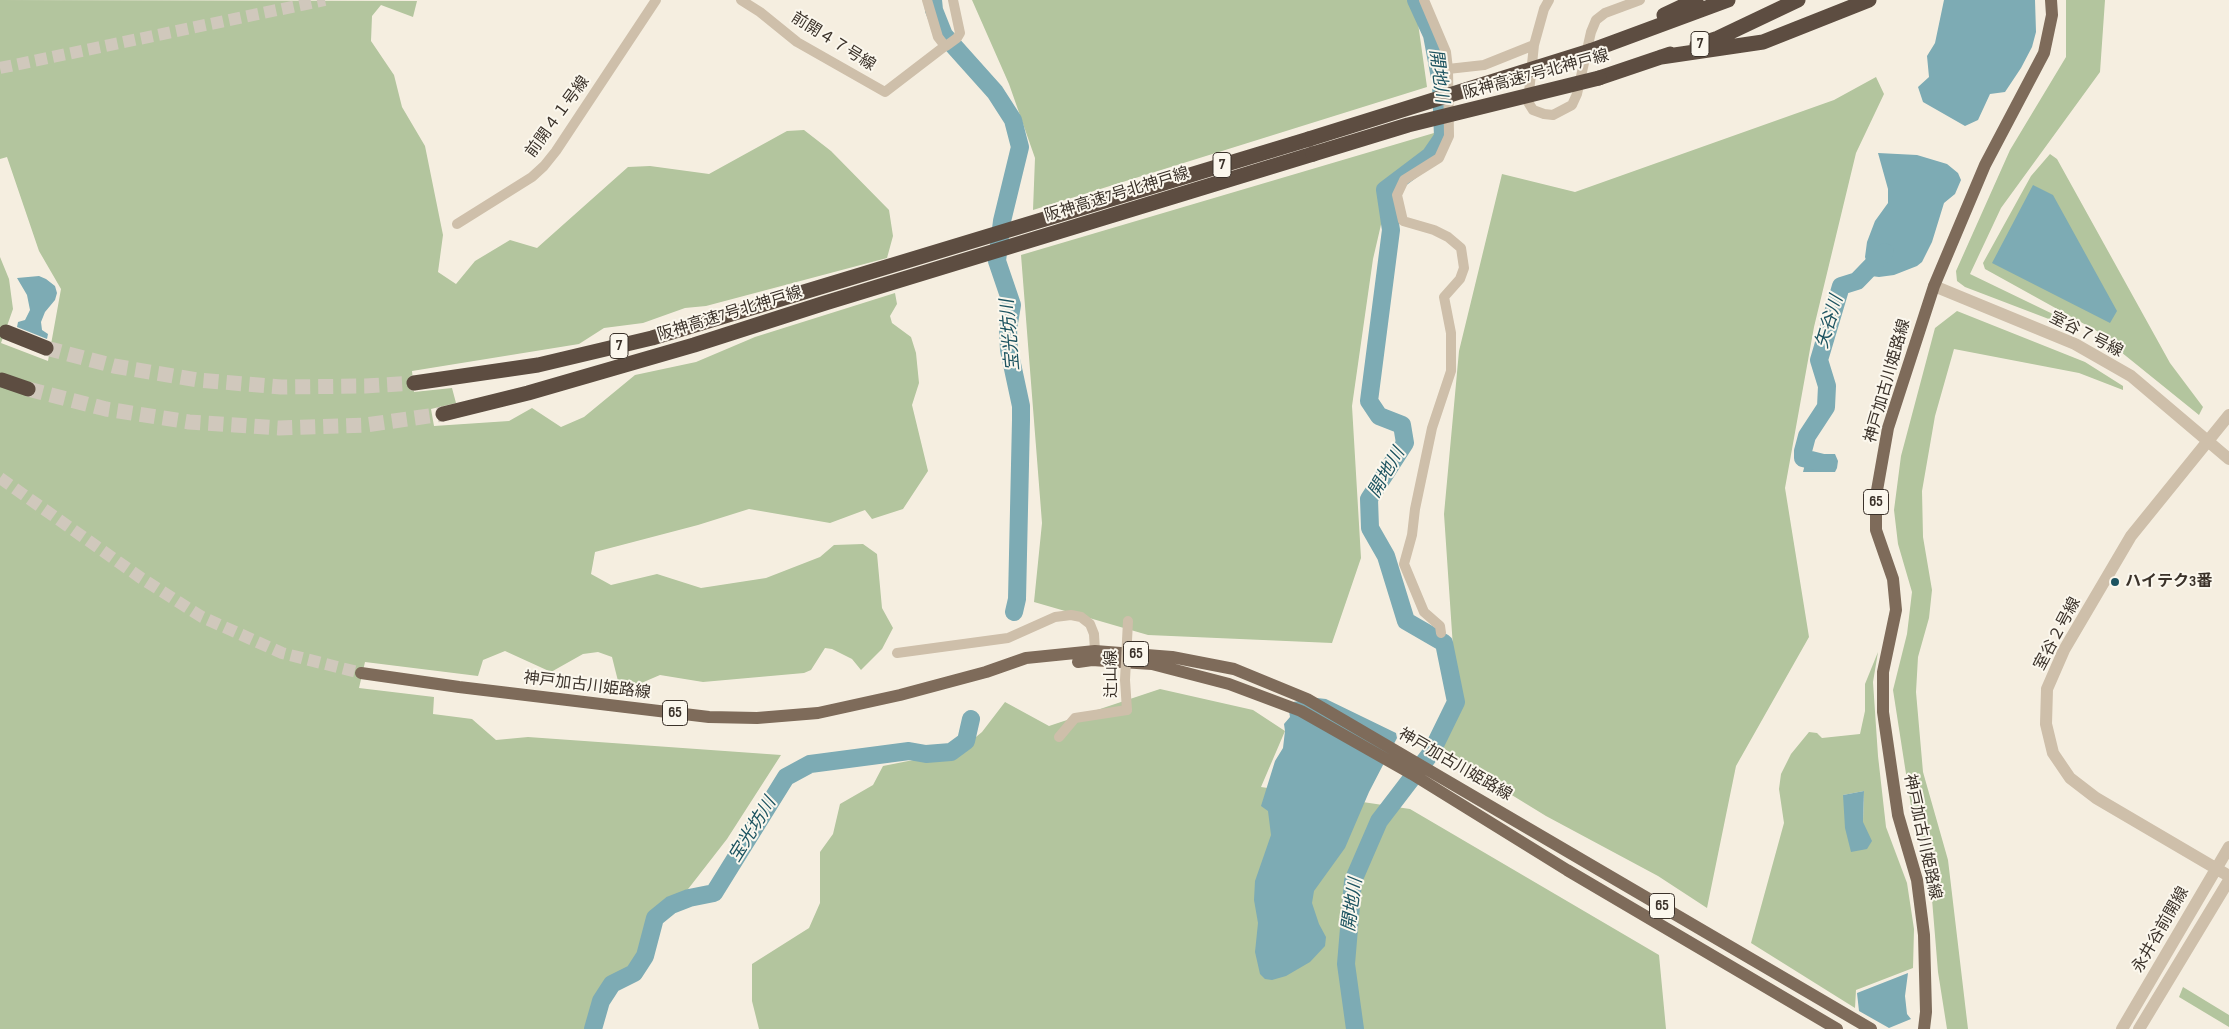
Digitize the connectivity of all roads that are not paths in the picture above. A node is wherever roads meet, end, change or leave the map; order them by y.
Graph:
1 (656, 0) edge
2 (740, 0) edge
3 (926, 0) edge
4 (953, 0) edge
5 (1424, 0) edge
6 (1549, 0) edge
7 (1640, 0) edge
8 (1696, 0) edge
9 (1728, 0) edge
10 (1798, 0) edge
11 (1869, 0) edge
12 (2051, 0) edge
13 (1534, 45) junction
14 (946, 46) dead end
15 (1590, 48) junction
16 (1661, 58) junction
17 (1448, 68) junction
18 (1136, 199) junction
19 (457, 224) dead end
20 (1934, 286) junction
21 (6, 332) dead end
22 (46, 348) tunnel mouth
23 (2, 380) dead end
24 (414, 383) tunnel mouth
25 (28, 389) tunnel mouth
26 (443, 414) tunnel mouth
27 (2229, 415) edge
28 (2207, 440) junction
29 (2229, 459) edge
30 (1128, 621) dead end
31 (1441, 633) dead end
32 (897, 652) dead end
33 (1095, 652) junction
34 (986, 672) junction
35 (361, 673) tunnel mouth
36 (1059, 738) dead end
37 (2229, 847) edge
38 (2216, 869) junction
39 (2229, 876) edge
40 (2229, 880) edge
41 (1837, 1029) edge
42 (1871, 1029) edge
43 (1924, 1029) edge
44 (2122, 1029) edge
45 (2139, 1029) edge

1 - 19 street, 前開４１号線
2 - 3 street, 前開４７号線
4 - 14 street
5 - 17 street
6 - 13 street
7 - 13 street
8 - 15 highway
9 - 15 highway, 阪神高速7号北神戸線 / 7
10 - 16 highway, 阪神高速7号北神戸線 / 7
11 - 16 highway
12 - 20 main road, 神戸加古川姫路線 / 65
13 - 17 street
15 - 18 highway, 阪神高速7号北神戸線 / 7, bridge
16 - 18 highway, 阪神高速7号北神戸線 / 7, bridge
17 - 31 street
18 - 24 highway, 阪神高速7号北神戸線 / 7
18 - 26 highway, 阪神高速7号北神戸線 / 7
20 - 28 street, 室谷７号線
20 - 43 main road, 神戸加古川姫路線 / 65
21 - 22 highway
23 - 25 highway
27 - 28 street, 室谷２号線
28 - 29 street, 室谷７号線
28 - 38 street, 室谷２号線
30 - 36 street, 辻山線, bridge
32 - 33 street
33 - 34 main road, 神戸加古川姫路線 / 65
33 - 42 main road, 神戸加古川姫路線 / 65
34 - 35 main road, 神戸加古川姫路線 / 65
34 - 41 main road, 神戸加古川姫路線 / 65
37 - 38 street, 永井谷前開線
38 - 39 street, 室谷２号線
38 - 44 street, 永井谷前開線
40 - 45 street, 永井谷前開線

